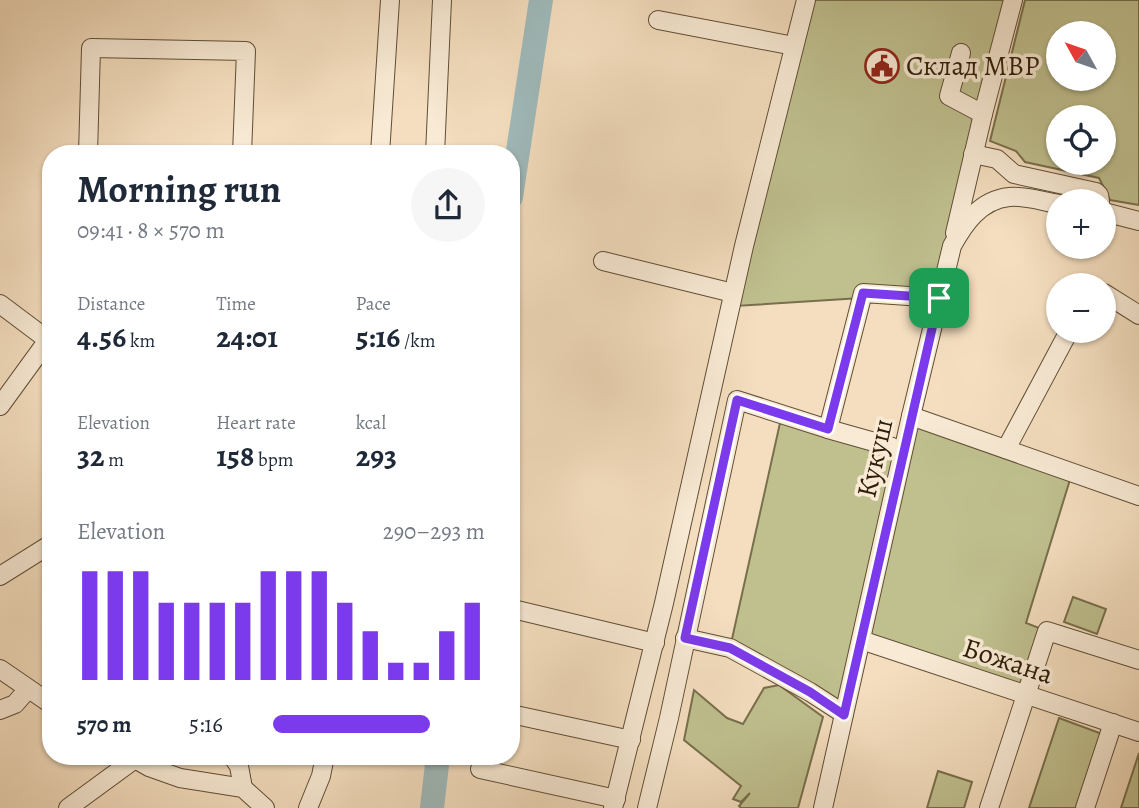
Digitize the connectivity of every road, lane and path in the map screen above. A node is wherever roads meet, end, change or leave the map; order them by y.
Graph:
1 (390, 0) edge
2 (442, 0) edge
3 (806, 0) edge
4 (1013, 0) edge
5 (658, 20) dead end
6 (794, 46) junction
7 (961, 53) dead end
8 (983, 114) junction
9 (88, 145) edge
10 (242, 145) edge
11 (381, 145) edge
12 (435, 145) edge
13 (973, 154) junction
14 (1082, 189) edge
15 (1046, 202) edge
16 (1116, 215) edge
17 (1139, 221) edge
18 (952, 246) junction
19 (603, 261) dead end
20 (733, 293) junction
21 (939, 298) junction
22 (1116, 301) edge
23 (0, 304) edge
24 (1139, 315) edge
25 (42, 336) edge
26 (1063, 343) edge
27 (42, 348) edge
28 (0, 406) edge
29 (911, 416) junction
30 (828, 429) junction
31 (892, 447) dead end
32 (1006, 449) junction
33 (1139, 496) edge
34 (42, 550) edge
35 (0, 576) edge
36 (520, 611) edge
37 (685, 638) junction
38 (861, 640) junction
39 (655, 643) junction
40 (1139, 660) edge
41 (0, 669) edge
42 (28, 689) junction
43 (1026, 695) junction
44 (42, 698) edge
45 (0, 710) edge
46 (844, 715) junction
47 (520, 716) edge
48 (1113, 723) junction
49 (1139, 732) edge
50 (631, 740) junction
51 (123, 765) edge
52 (148, 765) edge
53 (238, 765) edge
54 (323, 765) edge
55 (480, 769) dead end
56 (243, 788) junction
57 (615, 803) edge
58 (68, 808) edge
59 (265, 808) edge
60 (308, 808) edge
61 (647, 808) edge
62 (823, 808) edge
63 (989, 808) edge
64 (1085, 808) edge

1 - 11 street
2 - 12 street
3 - 6 street
4 - 8 street
5 - 6 street
6 - 20 street
7 - 8 street
8 - 13 street
9 - 10 street
13 - 14 street
13 - 18 street
15 - 18 street, Кукуш
16 - 17 street
18 - 21 street, Кукуш
19 - 20 street
20 - 39 street
21 - 29 street, Кукуш
21 - 30 street
22 - 24 street
23 - 25 street
26 - 32 street
27 - 28 street
29 - 32 street
29 - 38 street, Кукуш
30 - 31 street
30 - 37 street
32 - 33 street
34 - 35 street
36 - 39 street
37 - 46 street
37 - 61 street
38 - 43 street, Божана
38 - 46 street, Кукуш
39 - 50 street
40 - 43 street
41 - 42 street
42 - 44 street
42 - 45 street
43 - 48 street, Божана
43 - 63 street
46 - 62 street, Кукуш
47 - 50 street
48 - 49 street, Божана
48 - 64 street
50 - 57 street
51 - 58 street
52 - 56 street
53 - 56 street
54 - 60 street
55 - 57 street
56 - 59 street

